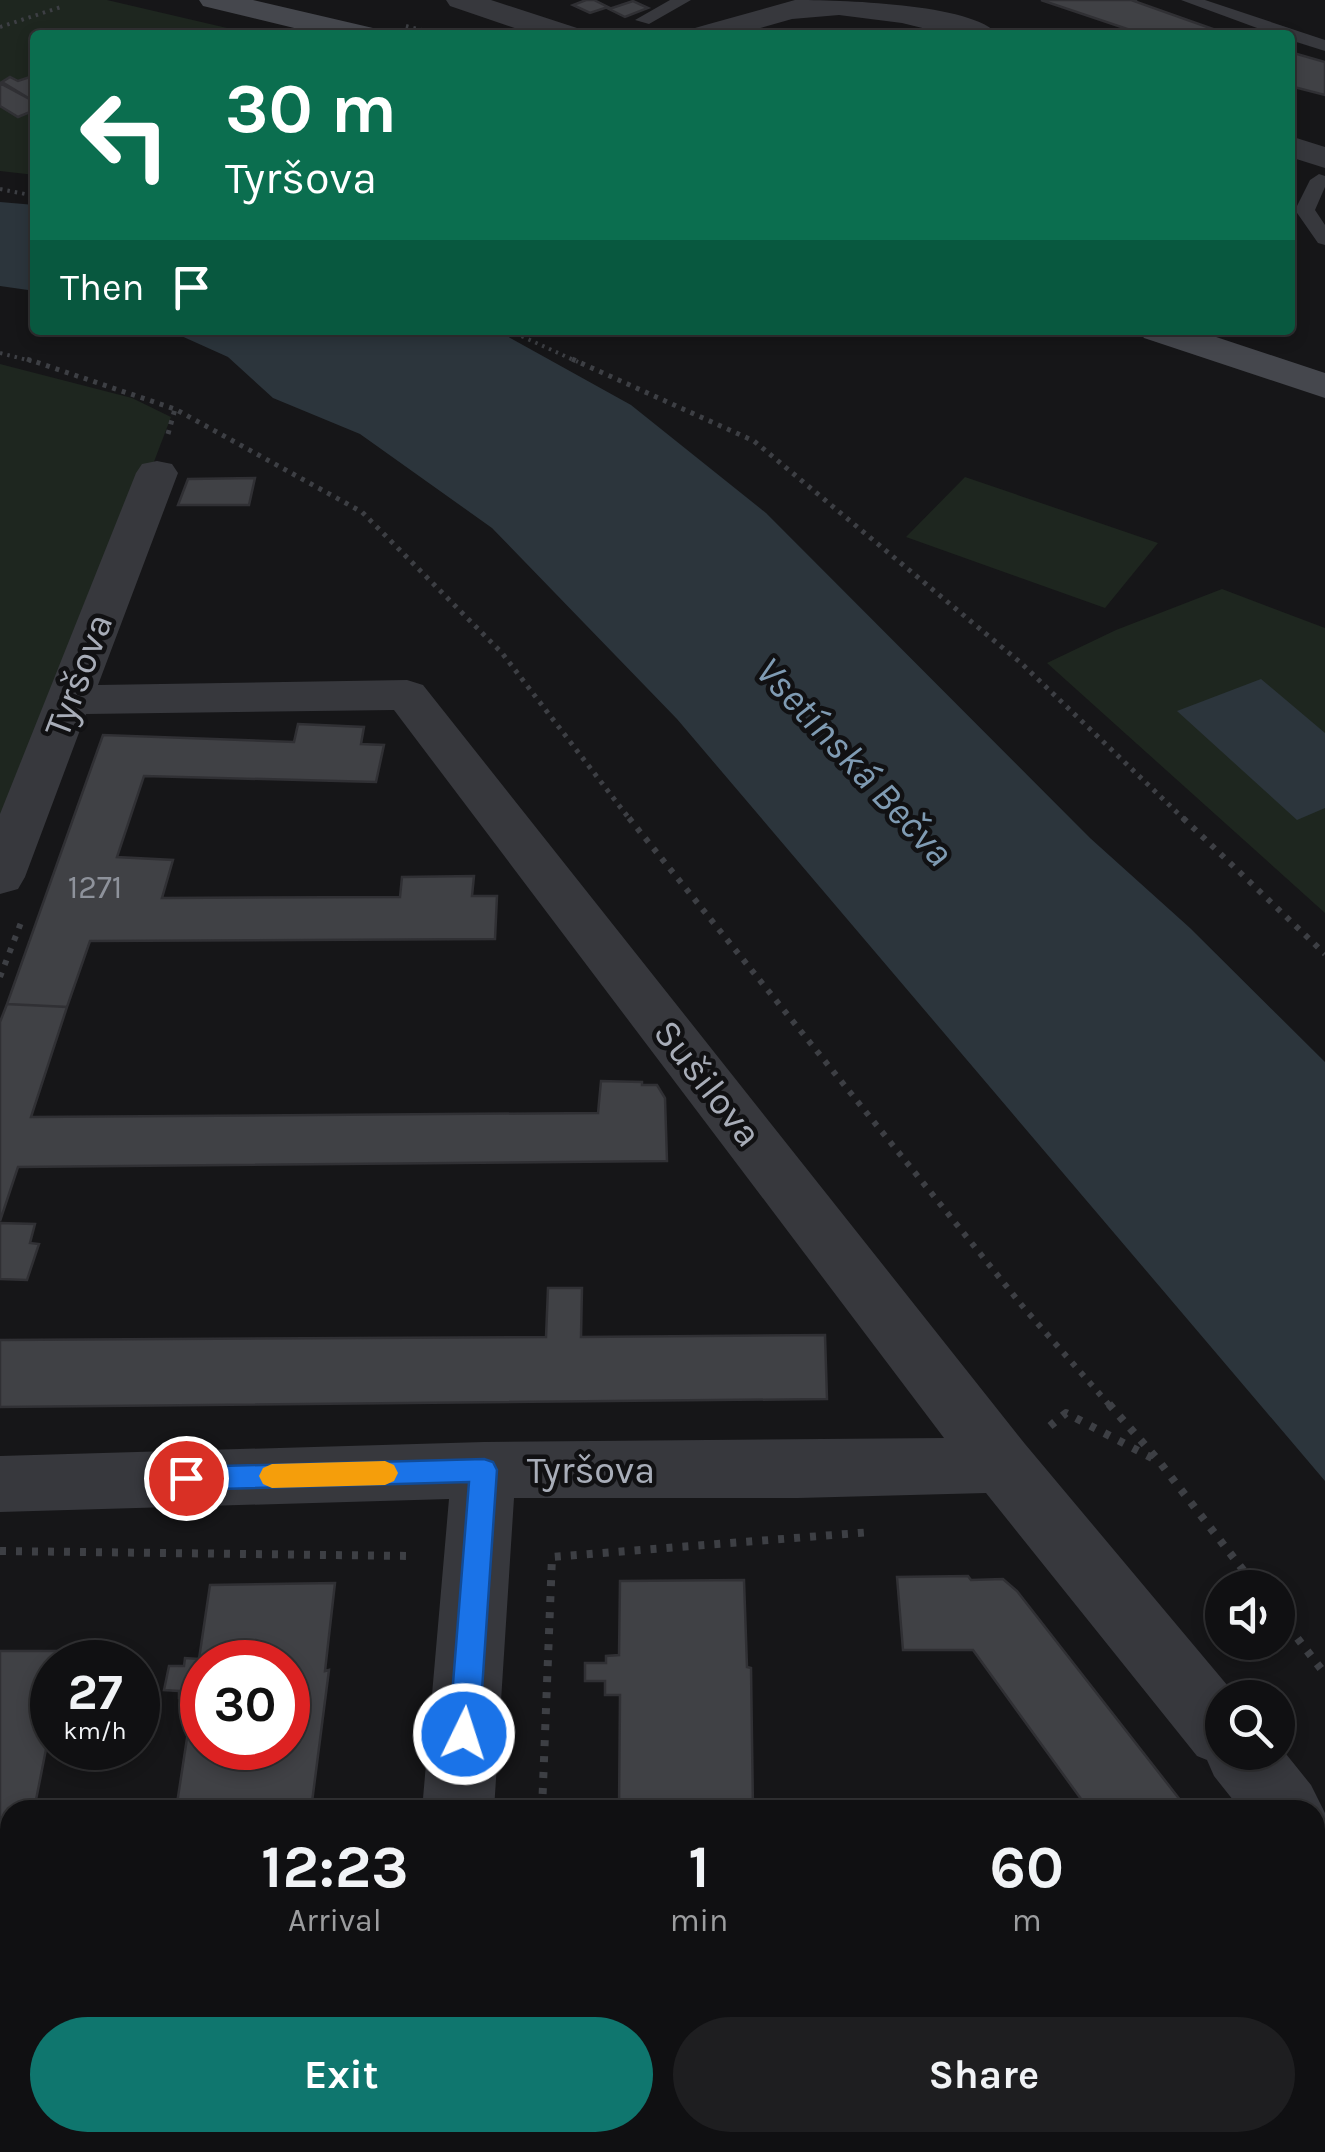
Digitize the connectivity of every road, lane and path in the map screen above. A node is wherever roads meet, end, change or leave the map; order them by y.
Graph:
1 (214, 0) edge
2 (461, 0) edge
3 (683, 0) edge
4 (1189, 0) edge
5 (814, 3) edge
6 (1209, 4) edge
7 (64, 6) dead end
8 (643, 20) dead end
9 (0, 27) edge
10 (341, 30) edge
11 (551, 30) edge
12 (723, 30) edge
13 (968, 30) edge
14 (1281, 30) edge
15 (1295, 35) edge
16 (1325, 46) edge
17 (1314, 164) edge
18 (0, 189) edge
19 (30, 195) edge
20 (1325, 239) edge
21 (519, 335) edge
22 (1172, 335) edge
23 (0, 353) edge
24 (1325, 386) edge
25 (157, 473) dead end
26 (69, 700) junction
27 (0, 877) edge
28 (1325, 954) edge
29 (1158, 1460) junction
30 (1002, 1464) junction
31 (484, 1470) junction
32 (0, 1484) edge
33 (885, 1531) dead end
34 (0, 1551) edge
35 (412, 1556) dead end
36 (1244, 1570) edge
37 (1295, 1635) edge
38 (1325, 1674) edge
39 (1205, 1711) edge
40 (1254, 1770) edge
41 (459, 1800) edge
42 (542, 1800) edge
43 (1278, 1800) edge

1 - 10 street
2 - 11 street
3 - 8 lane
4 - 6 lane
5 - 12 street
5 - 13 street
6 - 14 lane
7 - 9 path
15 - 16 lane
17 - 20 lane
18 - 19 path
21 - 28 path
22 - 24 street
23 - 29 path
25 - 26 street, Tyršova
26 - 27 street, Tyršova
26 - 30 street, Sušilova
29 - 30 path
29 - 36 path
30 - 31 street, Tyršova
30 - 39 street, Sušilova
31 - 32 street, Tyršova
31 - 41 street
33 - 42 path
34 - 35 path
37 - 38 path
40 - 43 street

